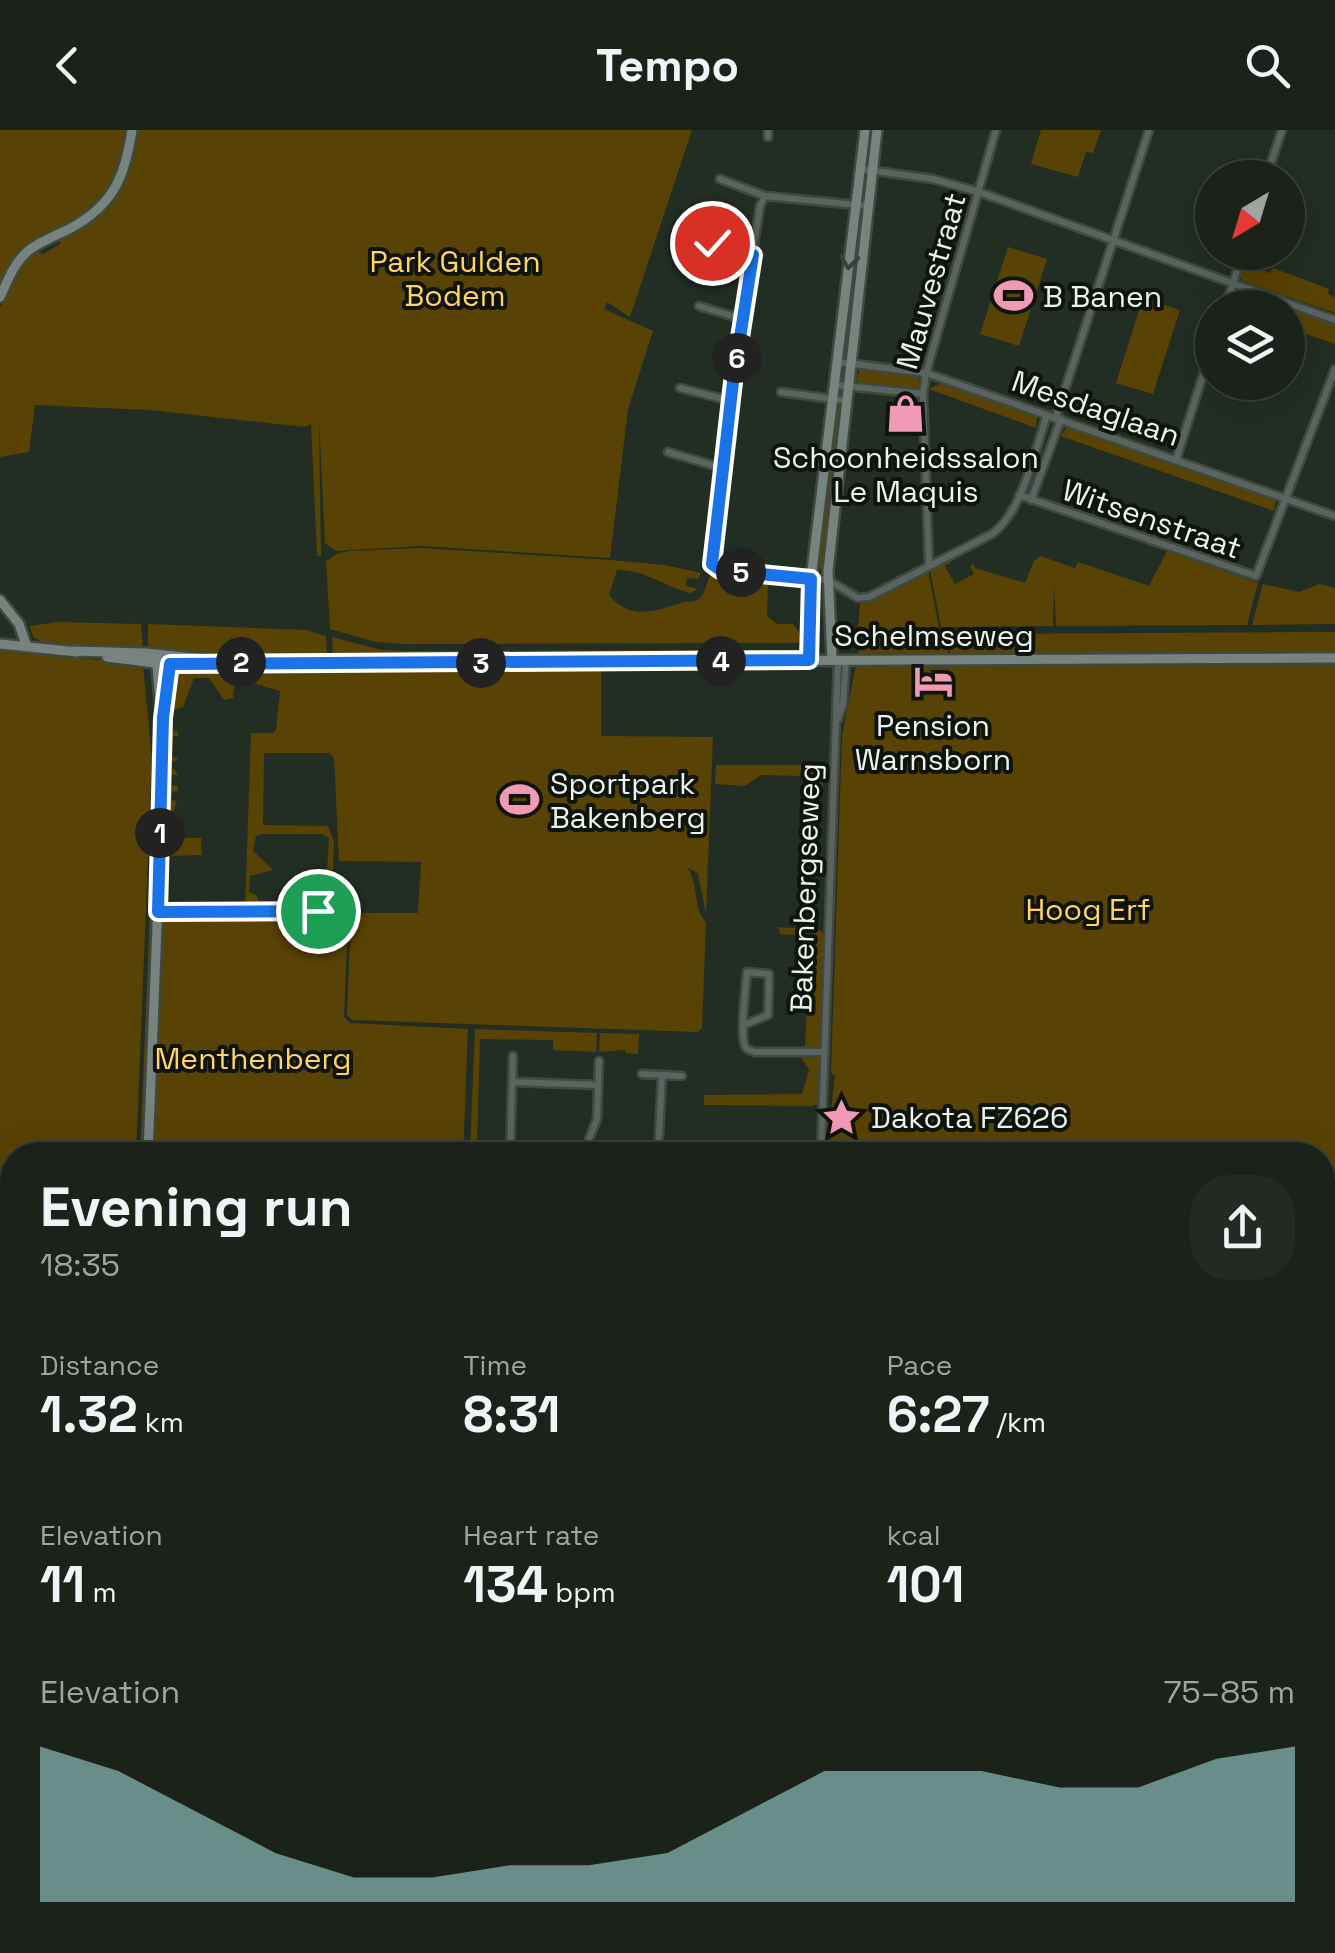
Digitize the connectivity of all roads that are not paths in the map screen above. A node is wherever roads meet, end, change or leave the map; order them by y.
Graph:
1 (132, 130) edge
2 (864, 130) edge
3 (877, 130) edge
4 (996, 130) edge
5 (1150, 130) edge
6 (1282, 130) edge
7 (1272, 160) edge
8 (860, 169) junction
9 (872, 169) junction
10 (720, 179) dead end
11 (979, 192) junction
12 (765, 196) junction
13 (856, 205) junction
14 (868, 206) junction
15 (1113, 241) junction
16 (712, 243) dead end
17 (753, 255) junction
18 (1237, 270) edge
19 (1232, 284) junction
20 (1230, 290) edge
21 (0, 297) edge
22 (700, 306) dead end
23 (742, 319) junction
24 (1335, 320) edge
25 (838, 362) junction
26 (850, 363) junction
27 (1335, 369) edge
28 (926, 373) junction
29 (836, 385) junction
30 (848, 386) junction
31 (680, 388) dead end
32 (781, 392) dead end
33 (923, 394) junction
34 (835, 399) junction
35 (1195, 400) edge
36 (731, 401) junction
37 (847, 401) junction
38 (1055, 417) junction
39 (668, 452) dead end
40 (1176, 460) junction
41 (722, 468) junction
42 (1018, 495) junction
43 (1287, 499) junction
44 (1031, 500) junction
45 (1335, 516) edge
46 (929, 566) junction
47 (811, 579) junction
48 (828, 580) junction
49 (0, 600) edge
50 (832, 629) junction
51 (808, 631) junction
52 (0, 644) edge
53 (27, 648) junction
54 (1335, 658) edge
55 (155, 659) junction
56 (171, 660) junction
57 (809, 660) junction
58 (839, 660) junction
59 (163, 718) junction
60 (332, 910) dead end
61 (158, 912) junction
62 (744, 1025) junction
63 (824, 1052) junction
64 (513, 1056) dead end
65 (599, 1061) dead end
66 (642, 1074) dead end
67 (662, 1074) junction
68 (682, 1076) dead end
69 (512, 1082) junction
70 (598, 1086) junction
71 (149, 1142) edge
72 (510, 1142) edge
73 (589, 1142) edge
74 (659, 1142) edge
75 (821, 1142) edge

1 - 21 main road
2 - 8 main road
3 - 9 main road, Bakenbergseweg
4 - 11 street, Mauvestraat
5 - 15 street
6 - 7 street
8 - 9 street
8 - 13 main road
9 - 11 street
9 - 14 main road, Bakenbergseweg
10 - 12 street
11 - 15 street
11 - 28 street, Mauvestraat
12 - 13 street
12 - 17 street
13 - 14 street
13 -> 25 main road
14 - 26 main road, Bakenbergseweg
15 - 19 street
15 - 38 street
16 - 17 street
17 - 23 street
18 - 19 street
19 - 20 street
19 - 24 street
22 - 23 street
23 - 36 street
25 - 26 street, Mesdaglaan
25 - 29 main road
26 - 28 street, Mesdaglaan
26 - 30 main road, Bakenbergseweg
27 - 43 street
28 - 33 street, Mauvestraat
28 - 38 street, Mesdaglaan
29 - 30 street
29 - 34 main road
30 - 33 street
30 - 37 main road, Bakenbergseweg
31 - 36 street
32 - 34 street
33 - 46 street, Mauvestraat
34 - 37 street
34 - 47 main road
35 - 40 street
36 - 41 street
37 - 48 main road, Bakenbergseweg
38 - 40 street, Mesdaglaan
38 - 42 street
38 - 44 street
39 - 41 street
40 - 43 street, Mesdaglaan
41 - 47 street
42 - 44 street, Witsenstraat
42 - 46 street
43 - 44 street, Witsenstraat
43 - 45 street, Mesdaglaan
46 - 48 street
47 - 48 street
47 - 51 main road
48 - 50 main road, Bakenbergseweg
49 - 53 main road
50 - 51 street
50 - 58 main road, Bakenbergseweg
51 - 57 main road
52 - 53 main road, Schelmseweg
53 - 55 main road, Schelmseweg
54 - 58 main road, Schelmseweg
55 - 56 main road, Schelmseweg
55 - 59 main road
56 - 57 main road, Schelmseweg
56 - 59 main road
57 - 58 main road, Schelmseweg
58 - 63 street, Bakenbergseweg
59 - 61 main road
60 - 61 street
61 - 71 main road
62 - 62 street, Bakenbergseweg
62 - 63 street, Bakenbergseweg
63 - 75 street, Bakenbergseweg
64 - 69 street
65 - 70 street
66 - 67 street
67 - 68 street
67 - 74 street
69 - 70 street
69 - 72 street
70 - 73 street

